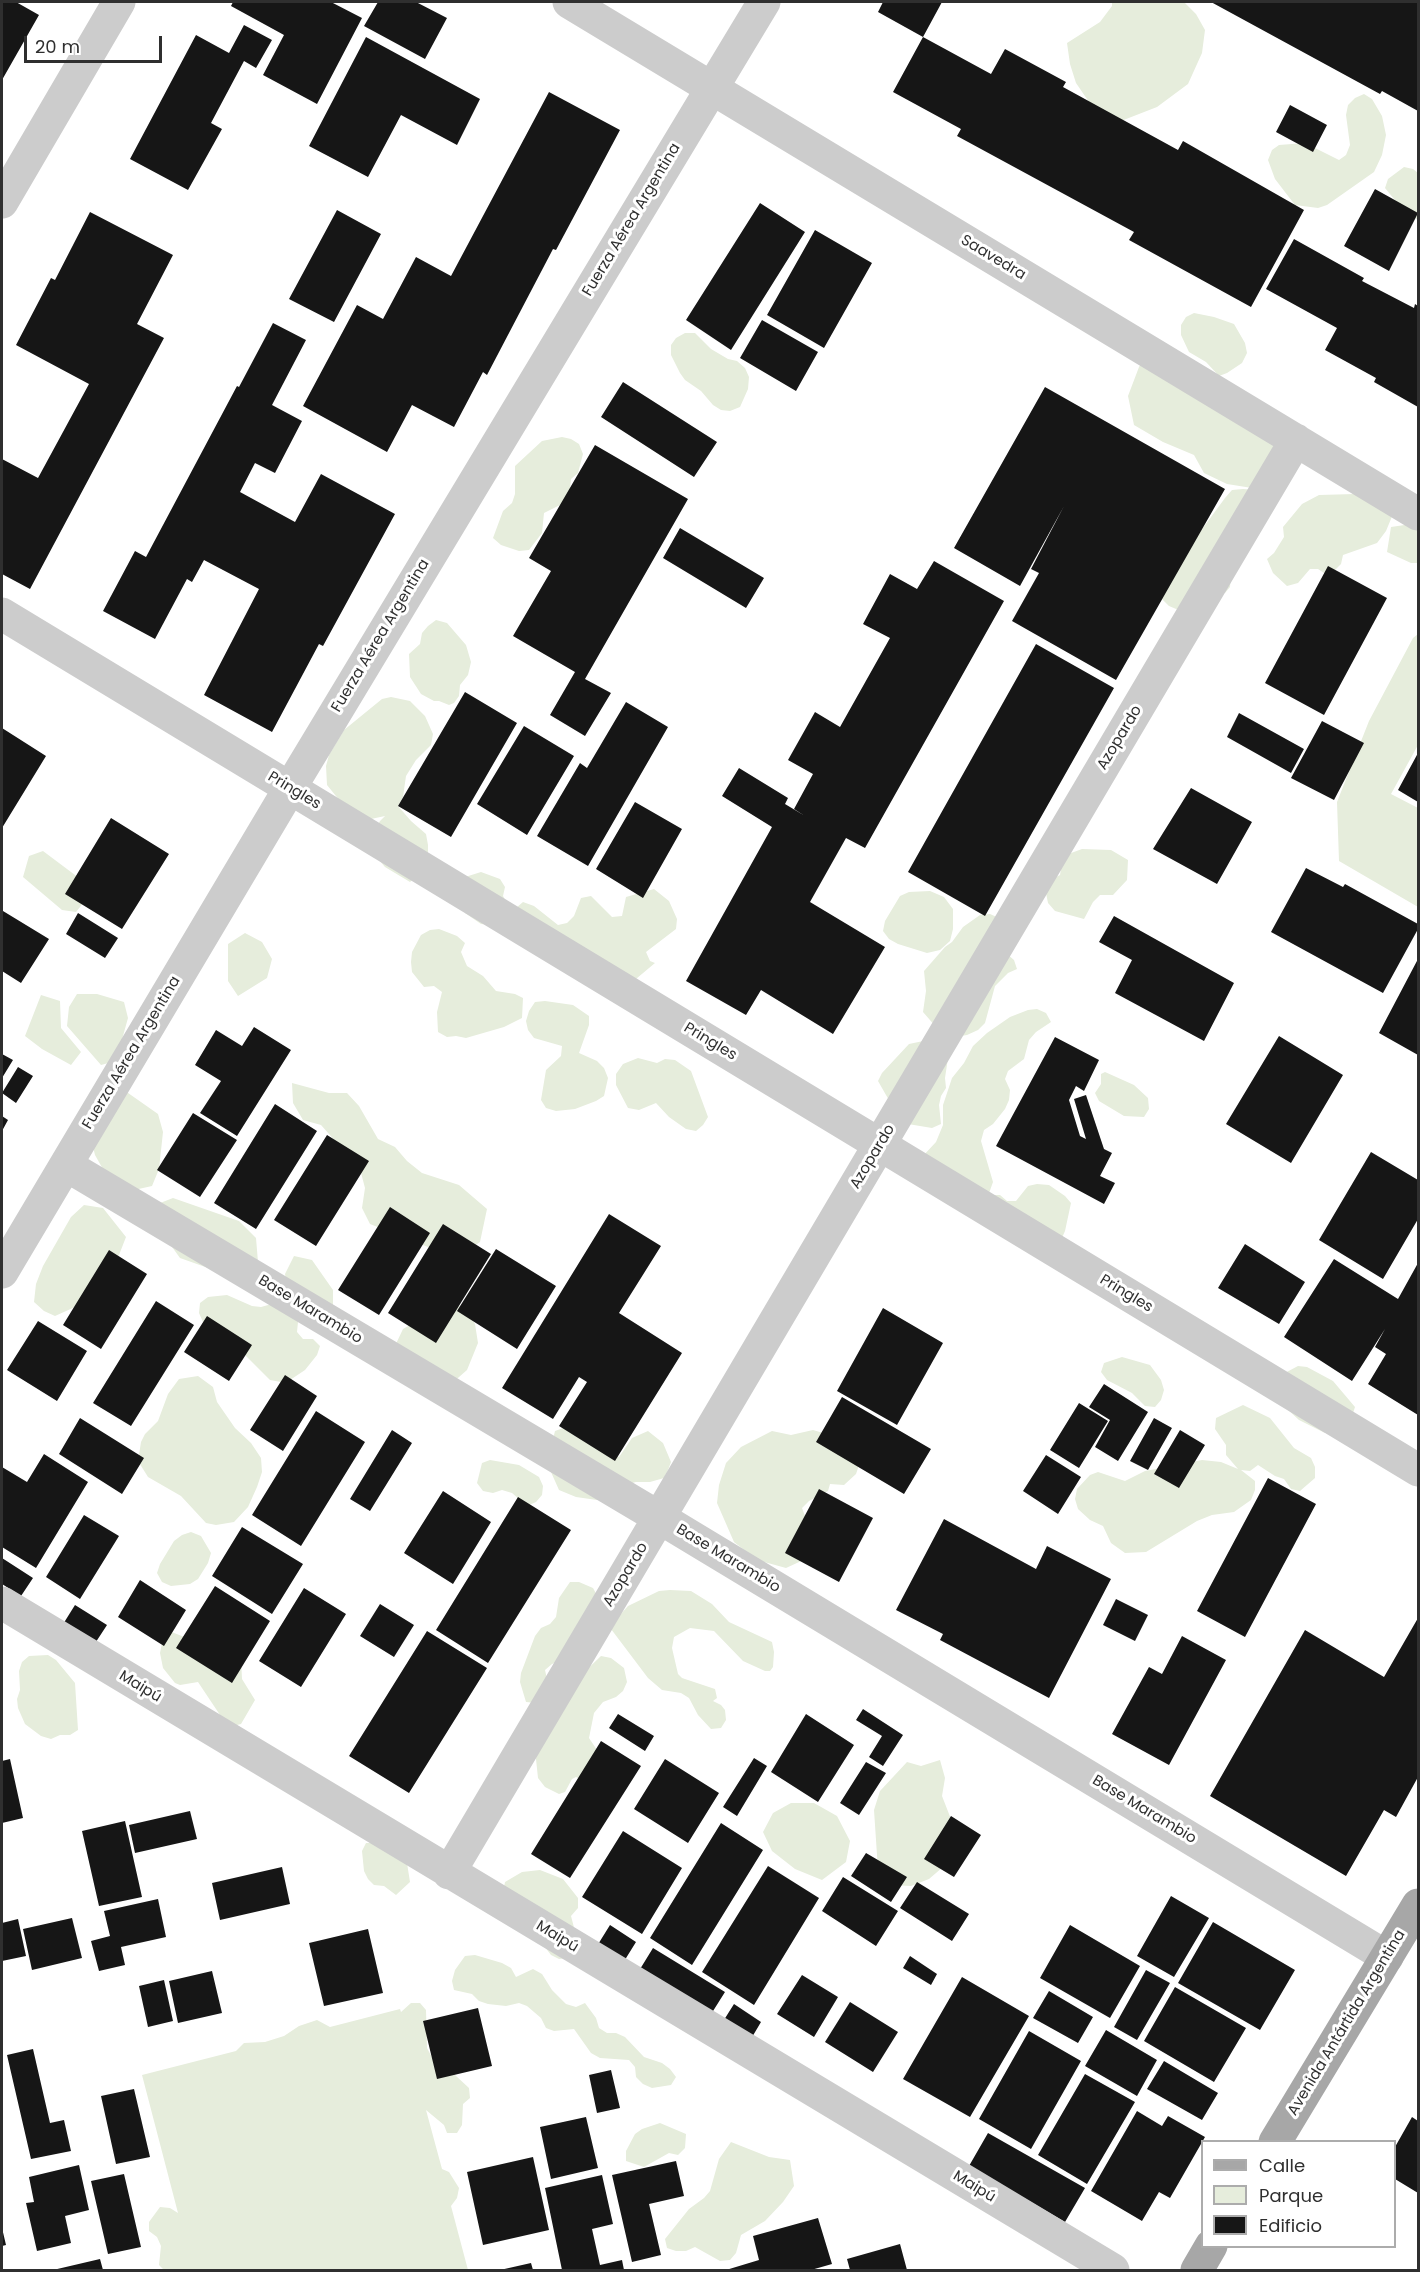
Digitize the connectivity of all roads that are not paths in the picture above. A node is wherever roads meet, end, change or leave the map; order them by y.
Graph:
1 (119, 2) edge
2 (569, 2) edge
3 (764, 2) edge
4 (711, 88) junction
5 (2, 202) edge
6 (1296, 440) junction
7 (1419, 514) edge
8 (2, 614) edge
9 (290, 788) junction
10 (880, 1145) junction
11 (66, 1165) junction
12 (2, 1272) edge
13 (1419, 1470) edge
14 (660, 1518) junction
15 (2, 1603) edge
16 (449, 1872) junction
17 (1419, 1905) edge
18 (1387, 1957) junction
19 (1276, 2140) edge
20 (1211, 2248) edge
21 (1113, 2271) edge
22 (1197, 2271) edge

1 - 5 street
2 - 4 street, Saavedra
3 - 4 street, Fuerza Aérea Argentina
4 - 6 street, Saavedra
4 - 9 street, Fuerza Aérea Argentina
6 - 7 street, Saavedra
6 - 10 street, Azopardo
8 - 9 street, Pringles
9 - 10 street, Pringles
9 - 11 street, Fuerza Aérea Argentina
10 - 13 street, Pringles
10 - 14 street, Azopardo
11 - 12 street, Fuerza Aérea Argentina
11 - 14 street, Base Marambio
14 - 16 street, Azopardo
14 - 18 street, Base Marambio
15 - 16 street, Maipú
16 - 21 street, Maipú
17 - 18 main road, Avenida Antártida Argentina
18 - 19 main road, Avenida Antártida Argentina
20 - 22 main road

